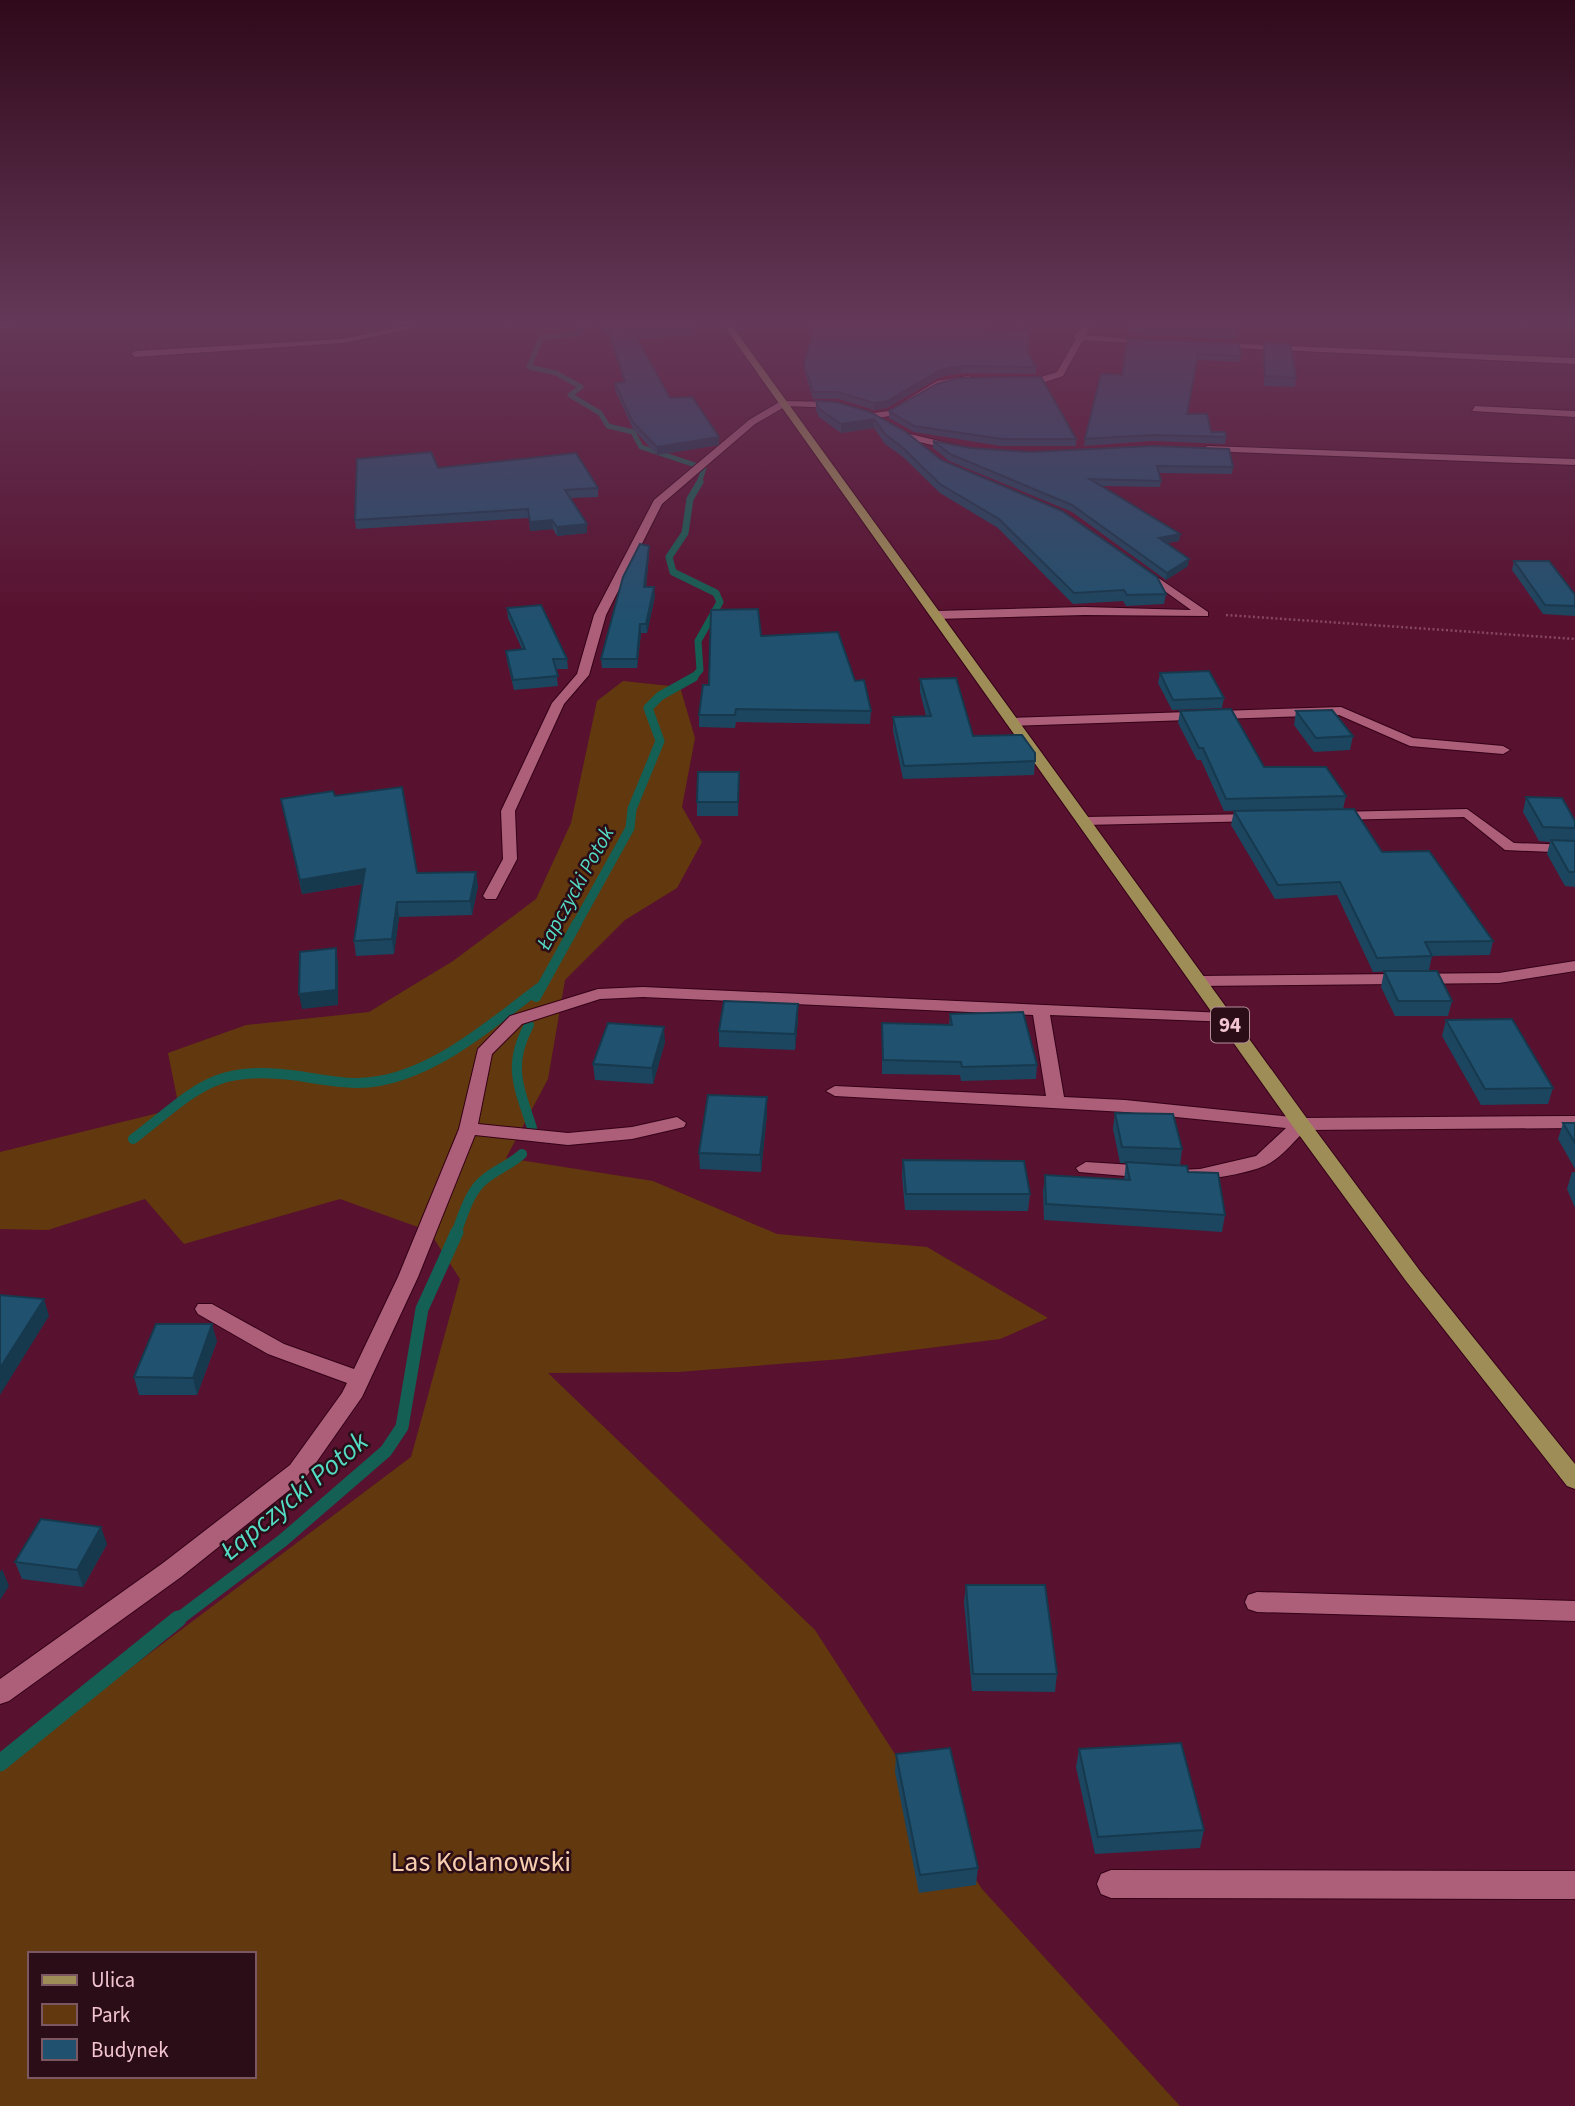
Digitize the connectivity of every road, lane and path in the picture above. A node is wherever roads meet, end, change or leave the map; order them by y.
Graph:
1 (749, 424) edge
2 (799, 424) edge
3 (888, 424) edge
4 (901, 432) junction
5 (1192, 448) edge
6 (974, 451) edge
7 (937, 458) edge
8 (1575, 462) edge
9 (1130, 561) edge
10 (1204, 614) junction
11 (936, 615) junction
12 (1575, 639) edge
13 (1012, 722) junction
14 (1503, 750) dead end
15 (1314, 817) edge
16 (1272, 818) edge
17 (1084, 821) junction
18 (1575, 849) edge
19 (491, 896) dead end
20 (1575, 966) edge
21 (1198, 981) junction
22 (1041, 1010) junction
23 (1225, 1018) junction
24 (835, 1091) dead end
25 (1056, 1102) junction
26 (1575, 1122) edge
27 (677, 1123) dead end
28 (1301, 1124) junction
29 (468, 1129) junction
30 (1086, 1168) dead end
31 (205, 1309) dead end
32 (359, 1379) junction
33 (1575, 1480) edge
34 (1257, 1602) dead end
35 (1575, 1611) edge
36 (0, 1693) edge
37 (1111, 1884) dead end
38 (1575, 1885) edge

1 - 19 street
2 - 11 main road, 94
3 - 4 street
4 - 6 street
4 - 7 street
5 - 8 street
9 - 10 street
10 - 11 street
10 - 12 path
11 - 13 main road, 94
13 - 14 street
13 - 17 main road, 94
15 - 18 street
16 - 17 street
17 - 21 main road, 94
20 - 21 street
21 - 23 main road, 94
22 - 23 street
22 - 25 street
22 - 29 street
23 - 28 main road, 94
24 - 25 street
25 - 28 street
26 - 28 street
27 - 29 street
28 - 30 street
28 - 33 main road, 94
29 - 32 street
31 - 32 street
32 - 36 street
34 - 35 street
37 - 38 street

